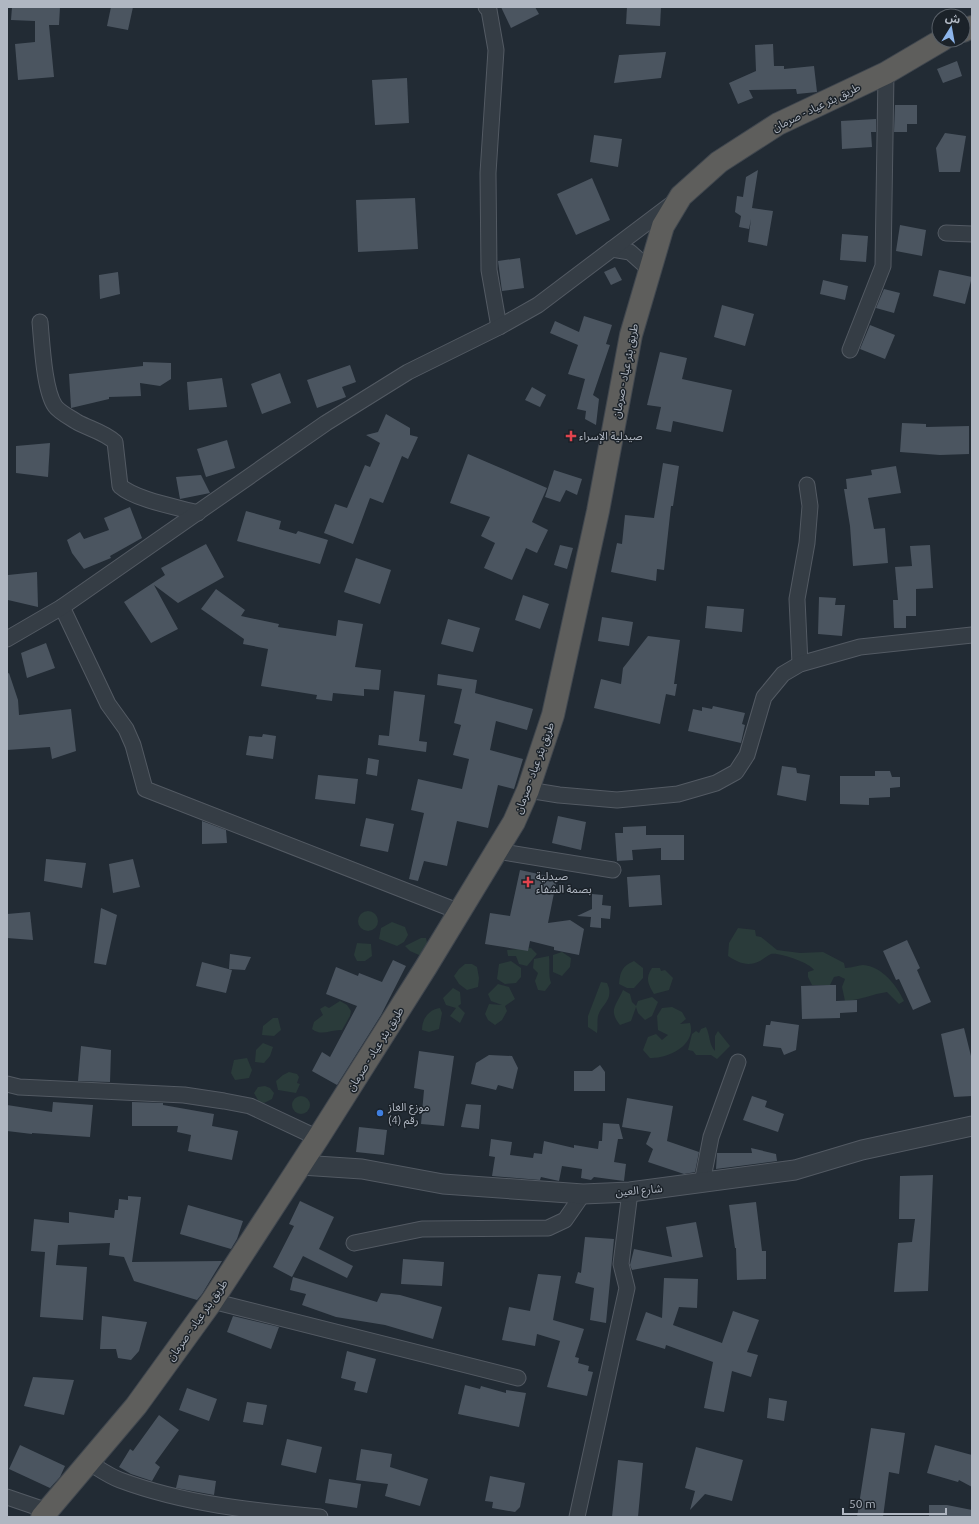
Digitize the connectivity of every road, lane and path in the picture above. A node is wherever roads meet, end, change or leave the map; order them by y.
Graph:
1 (486, 7) edge
2 (931, 46) edge
3 (886, 73) junction
4 (681, 196) junction
5 (946, 232) dead end
6 (972, 234) edge
7 (612, 249) junction
8 (649, 269) junction
9 (40, 322) dead end
10 (499, 327) junction
11 (850, 350) dead end
12 (807, 485) dead end
13 (198, 513) junction
14 (62, 607) junction
15 (972, 635) edge
16 (7, 639) edge
17 (800, 664) junction
18 (528, 790) junction
19 (497, 851) junction
20 (613, 870) dead end
21 (460, 912) junction
22 (738, 1062) dead end
23 (7, 1084) edge
24 (972, 1126) edge
25 (318, 1138) junction
26 (300, 1165) junction
27 (702, 1183) junction
28 (630, 1192) junction
29 (583, 1194) junction
30 (354, 1243) dead end
31 (212, 1302) junction
32 (518, 1378) dead end
33 (88, 1462) junction
34 (7, 1497) edge
35 (45, 1514) edge
36 (320, 1517) edge
37 (577, 1517) edge

1 - 10 street
2 - 3 highway, طريق بئر عياد - صرمان
3 - 4 highway, طريق بئر عياد - صرمان
3 - 11 street
4 - 7 street
4 - 8 highway, طريق بئر عياد - صرمان
5 - 6 street
7 - 8 street
7 - 10 street
8 - 18 highway, طريق بئر عياد - صرمان
9 - 13 street
10 - 13 street
12 - 17 street
13 - 14 street
14 - 16 street
14 - 21 street
15 - 17 street
17 - 18 street
18 - 19 highway, طريق بئر عياد - صرمان
19 - 20 street
19 - 21 highway, طريق بئر عياد - صرمان
21 - 25 highway, طريق بئر عياد - صرمان
22 - 27 street
23 - 25 street
24 - 27 street, شارع العين
25 - 26 highway, طريق بئر عياد - صرمان
26 - 29 street, شارع العين
26 - 31 highway, طريق بئر عياد - صرمان
27 - 28 street, شارع العين
28 - 29 street, شارع العين
28 - 37 street
29 - 30 street
31 - 32 street
31 - 33 highway, طريق بئر عياد - صرمان
33 - 35 highway, طريق بئر عياد - صرمان
33 - 36 street
34 - 35 street

